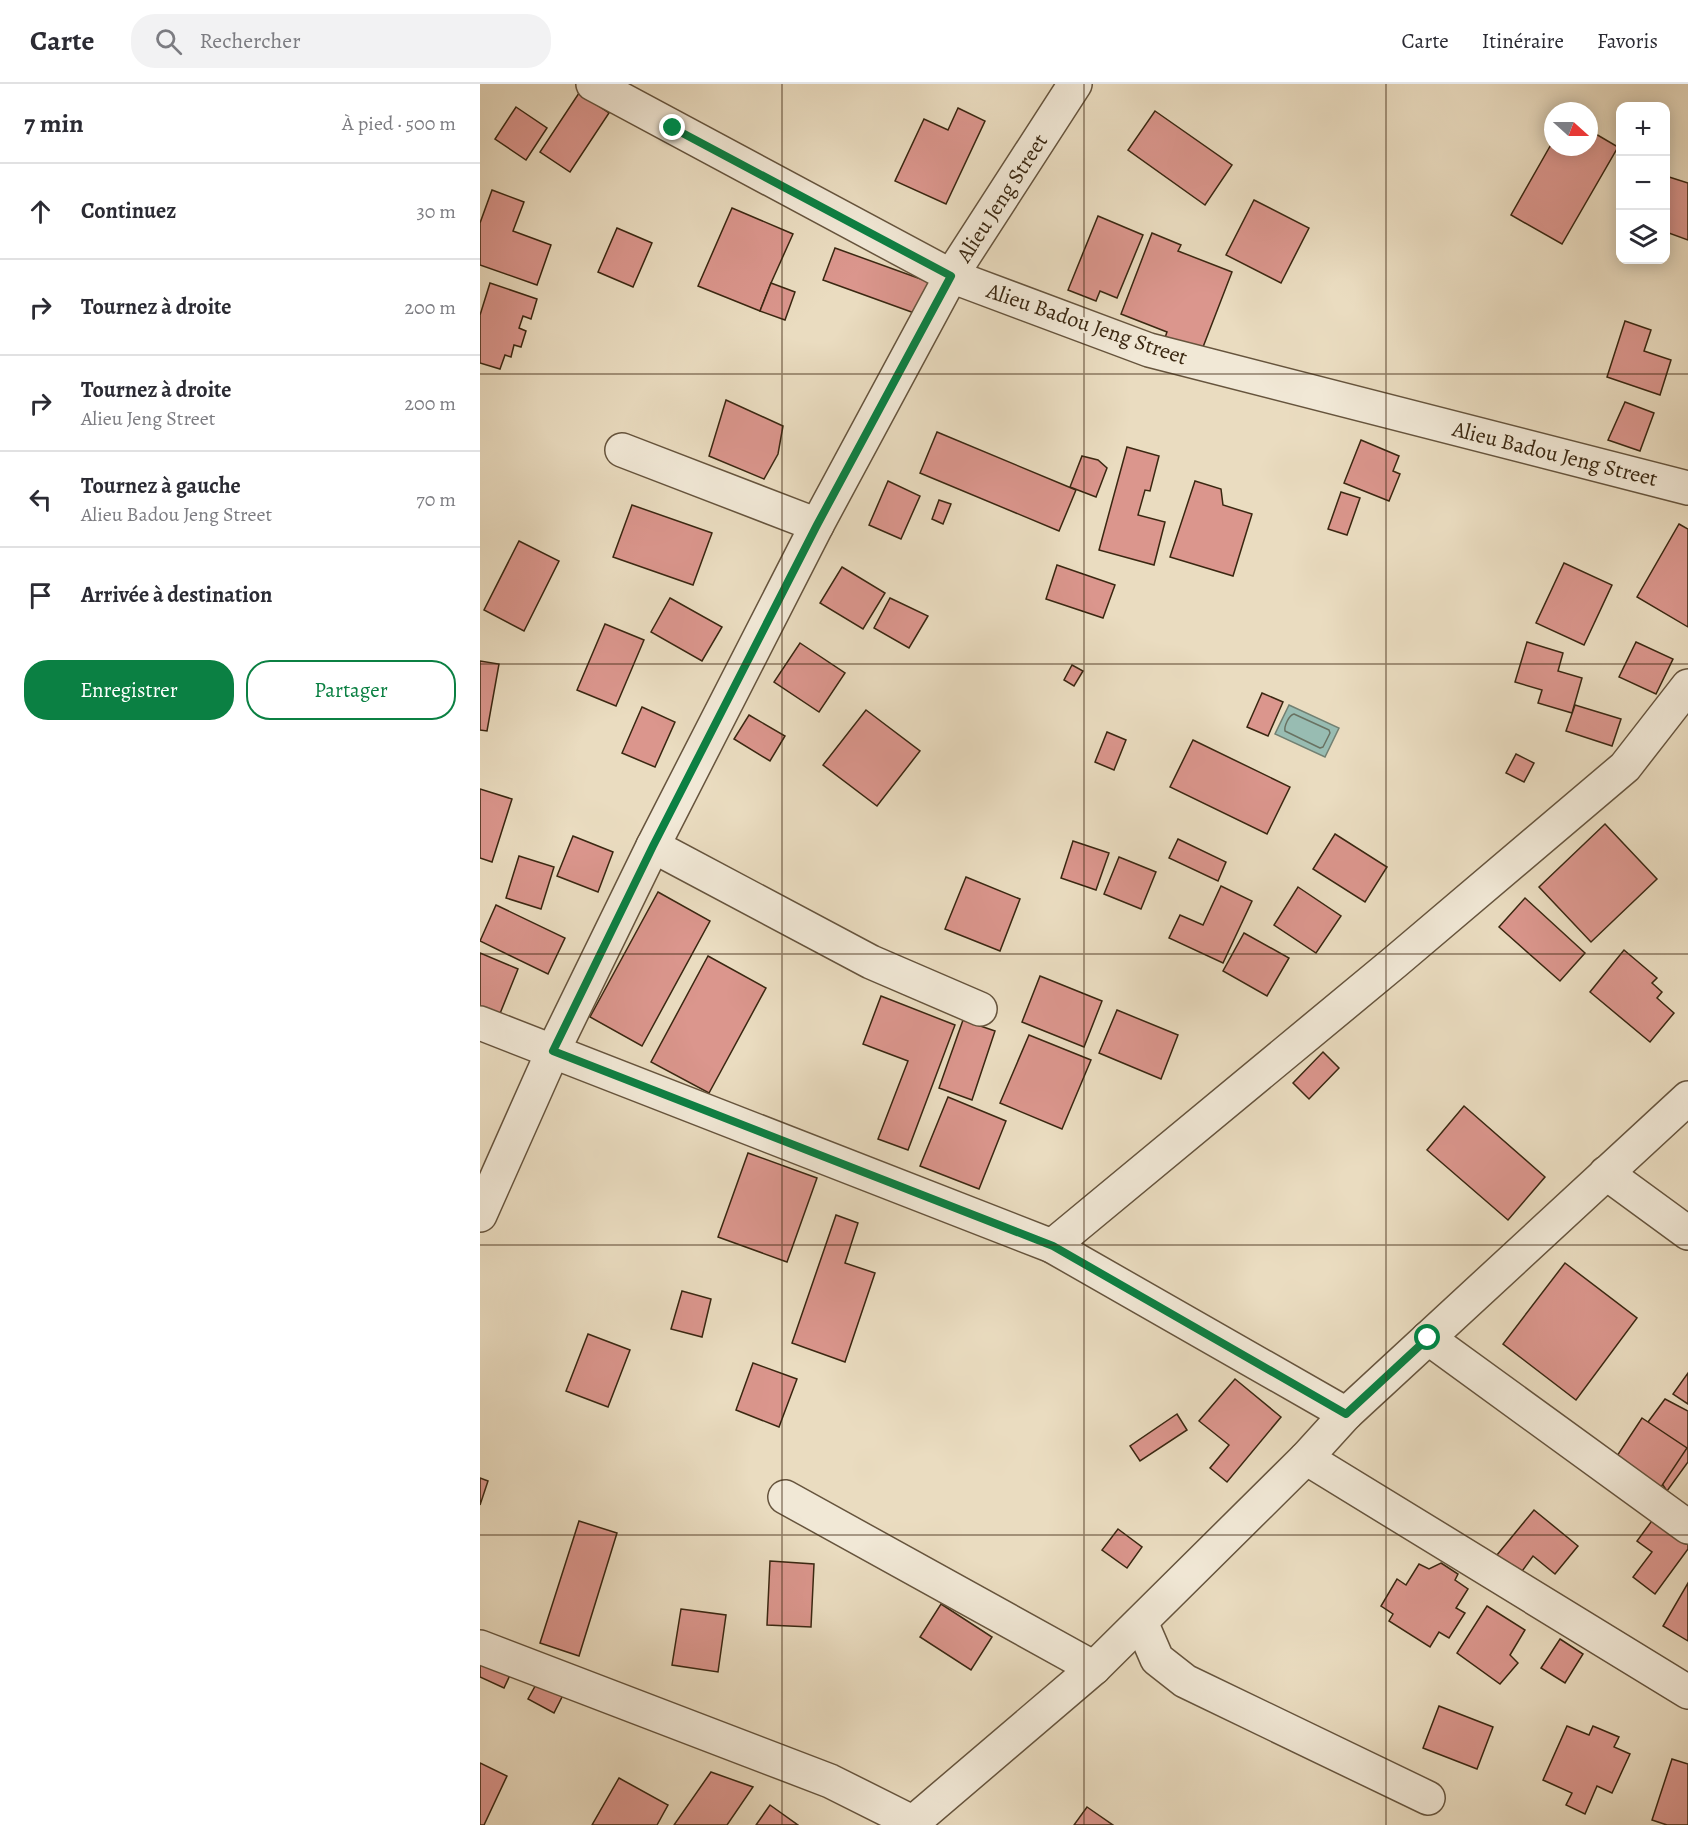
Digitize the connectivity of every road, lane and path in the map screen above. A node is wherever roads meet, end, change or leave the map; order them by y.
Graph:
1 (593, 84) edge
2 (1075, 84) edge
3 (951, 276) junction
4 (622, 450) dead end
5 (1688, 488) edge
6 (817, 525) junction
7 (1688, 686) edge
8 (653, 846) junction
9 (980, 1009) dead end
10 (480, 1023) edge
11 (553, 1051) junction
12 (1688, 1098) edge
13 (1606, 1173) junction
14 (480, 1215) edge
15 (1688, 1233) edge
16 (1053, 1246) junction
17 (1428, 1338) junction
18 (1346, 1414) junction
19 (1306, 1458) junction
20 (785, 1497) dead end
21 (1688, 1527) edge
22 (1141, 1622) junction
23 (480, 1647) edge
24 (1094, 1668) junction
25 (1688, 1692) edge
26 (1428, 1798) dead end
27 (911, 1824) edge

1 - 3 street, Alieu Badou Jeng Street
2 - 3 street, Alieu Jeng Street
3 - 5 street, Alieu Badou Jeng Street
3 - 6 street, Alieu Jeng Street
4 - 6 street
6 - 8 street, Alieu Jeng Street
7 - 16 street
8 - 9 street
8 - 11 street, Alieu Jeng Street
10 - 11 street
11 - 14 street, Alieu Jeng Street
11 - 16 street
12 - 13 street
13 - 15 street
13 - 17 street
16 - 18 street
17 - 18 street
17 - 21 street
18 - 19 street
19 - 22 street
19 - 25 street
20 - 24 street
22 - 24 street
22 - 26 street
23 - 27 street
24 - 27 street

